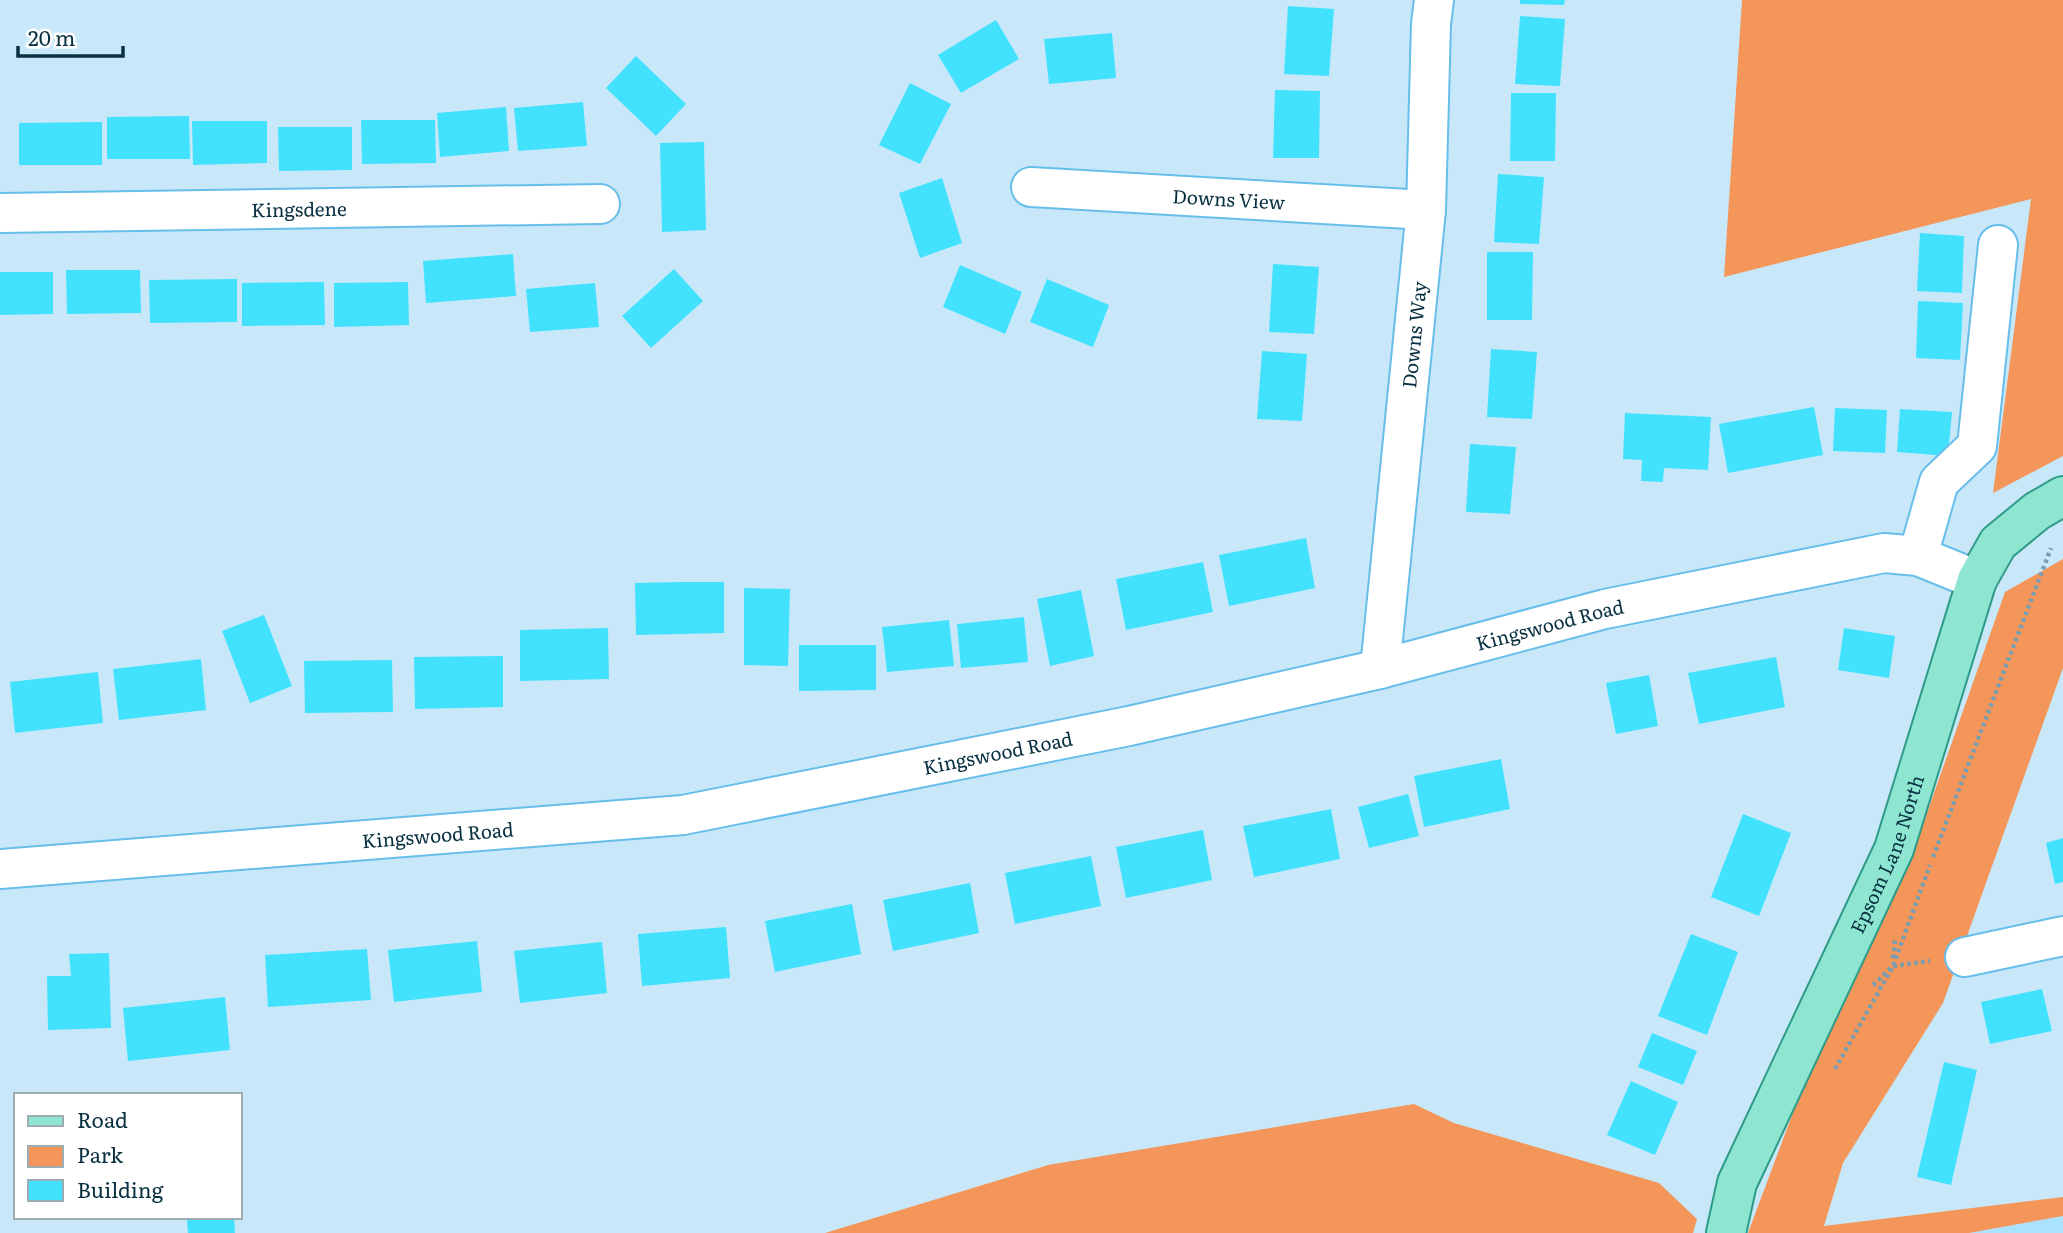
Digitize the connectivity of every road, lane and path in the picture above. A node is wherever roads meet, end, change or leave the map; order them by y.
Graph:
1 (1433, 0) edge
2 (1031, 187) dead end
3 (600, 204) dead end
4 (1426, 210) junction
5 (0, 214) edge
6 (1998, 245) dead end
7 (2063, 496) edge
8 (1918, 555) junction
9 (1977, 580) junction
10 (1380, 669) junction
11 (0, 869) edge
12 (2063, 936) edge
13 (1965, 957) joint
14 (1865, 993) dead end
15 (1726, 1233) edge

1 - 4 street, Downs Way
2 - 4 street, Downs View
3 - 5 street, Kingsdene
4 - 10 street, Downs Way
6 - 8 street
7 - 9 main road, Epsom Lane North
8 - 9 street, Kingswood Road
8 - 10 street, Kingswood Road
9 - 15 main road, Epsom Lane North
10 - 11 street, Kingswood Road
12 - 13 street
13 - 14 path

